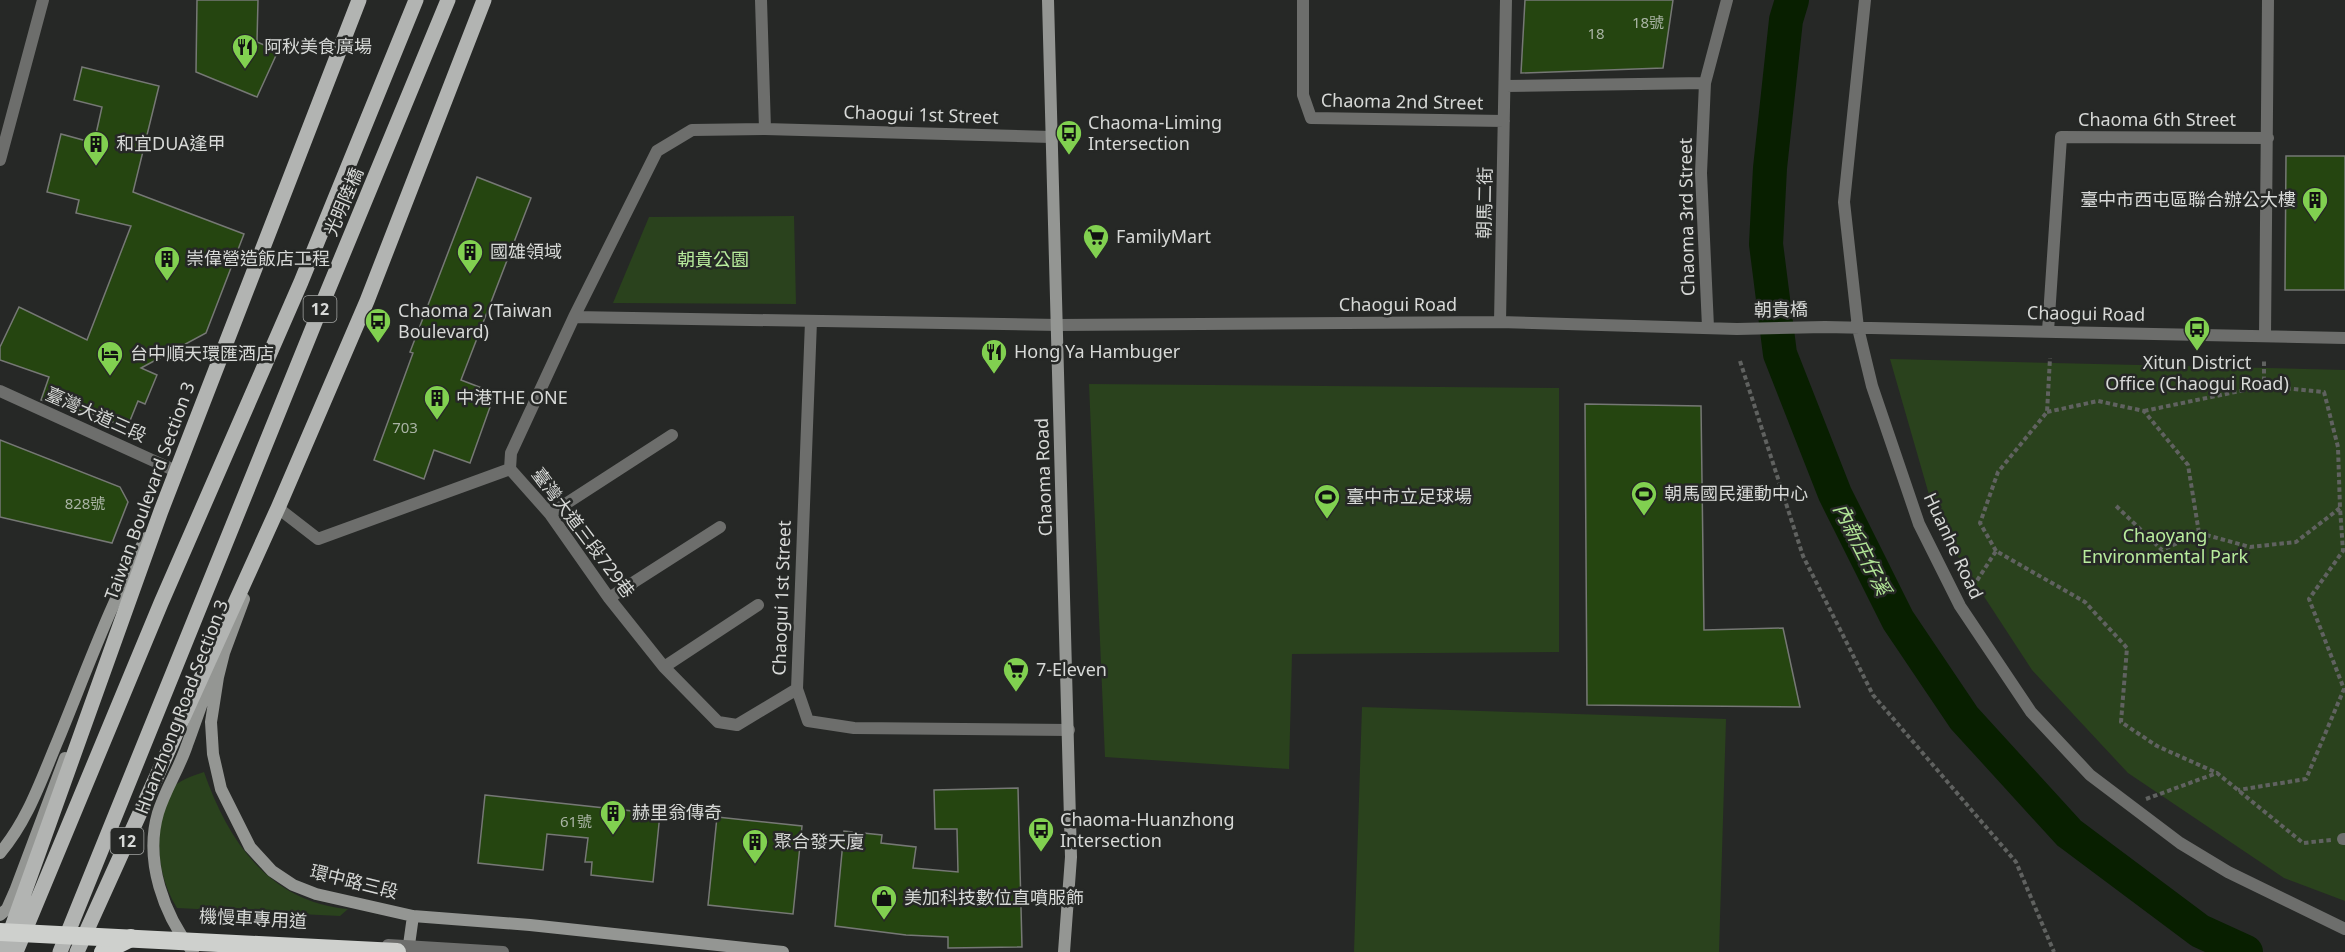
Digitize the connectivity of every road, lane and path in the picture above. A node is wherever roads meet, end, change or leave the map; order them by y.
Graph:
1 (43, 0) edge
2 (359, 0) edge
3 (416, 0) edge
4 (448, 0) edge
5 (484, 0) edge
6 (761, 0) edge
7 (1048, 0) edge
8 (1304, 0) edge
9 (1506, 0) edge
10 (1727, 0) edge
11 (1865, 0) edge
12 (2268, 0) edge
13 (1705, 83) junction
14 (1505, 86) junction
15 (1504, 121) junction
16 (765, 129) junction
17 (1051, 137) junction
18 (2268, 138) junction
19 (0, 160) edge
20 (574, 317) junction
21 (812, 321) junction
22 (1500, 322) junction
23 (1058, 325) junction
24 (1708, 327) junction
25 (1825, 327) joint
26 (1858, 328) junction
27 (1737, 329) joint
28 (2048, 331) junction
29 (2265, 336) junction
30 (2345, 338) edge
31 (2050, 358) dead end
32 (2264, 360) dead end
33 (1740, 361) dead end
34 (2264, 386) junction
35 (0, 391) edge
36 (2144, 411) junction
37 (2047, 412) junction
38 (672, 435) dead end
39 (510, 469) junction
40 (176, 471) junction
41 (2114, 504) dead end
42 (278, 508) junction
43 (2340, 508) junction
44 (161, 511) junction
45 (550, 514) junction
46 (720, 527) dead end
47 (2199, 533) junction
48 (1996, 551) junction
49 (609, 598) junction
50 (758, 605) dead end
51 (1960, 606) junction
52 (664, 667) junction
53 (797, 689) junction
54 (2344, 689) edge
55 (1069, 730) junction
56 (2217, 773) junction
57 (2238, 790) junction
58 (2128, 806) junction
59 (2344, 839) edge
60 (0, 853) edge
61 (43, 867) junction
62 (0, 915) edge
63 (413, 916) junction
64 (0, 924) edge
65 (2345, 929) edge
66 (0, 932) edge
67 (131, 938) junction
68 (3, 952) edge
69 (16, 952) edge
70 (60, 952) edge
71 (77, 952) edge
72 (103, 952) edge
73 (193, 952) edge
74 (397, 952) edge
75 (408, 952) edge
76 (503, 952) edge
77 (783, 952) edge
78 (1064, 952) edge
79 (2054, 952) edge

1 - 19 street
2 - 40 main road, Taiwan Boulevard Section 3 / 12
3 - 61 main road, 光明陸橋 / 12
4 - 70 main road, 光明陸橋 / 12
5 - 42 main road, 12
6 - 16 street
7 - 17 street, Chaoma Road
8 - 15 street, Chaoma 2nd Street
9 - 14 street, 朝馬二街
10 - 13 street, Chaoma 3rd Street
11 - 26 street, Huanhe Road
12 - 18 street
13 - 14 street
13 - 24 street, Chaoma 3rd Street
14 - 15 street, 朝馬二街
15 - 22 street, 朝馬二街
16 - 17 street, Chaogui 1st Street
16 - 20 street, Chaogui 1st Street
17 - 23 street, Chaoma Road
18 - 28 street, Chaoma 6th Street
18 - 29 street
20 - 21 street
20 - 39 street, Chaogui 1st Street
21 - 23 street
21 - 53 street, Chaogui 1st Street
22 - 23 street, Chaogui Road
22 - 24 street, Chaogui Road
23 - 55 street, Chaoma Road
24 - 27 street, Chaogui Road
25 - 26 street, Chaogui Road
25 - 27 street, 朝貴橋
26 - 28 street, Chaogui Road
26 - 51 street, Huanhe Road
28 - 29 street, Chaogui Road
29 - 30 street, Chaogui Road
31 - 37 path
32 - 34 path
33 - 79 path
34 - 36 path
34 - 43 path
35 - 40 street, 臺灣大道三段
36 - 37 path
36 - 47 path
37 - 48 path
38 - 45 street
39 - 42 street, 臺灣大道三段729巷
39 - 45 street, 臺灣大道三段729巷
40 - 44 main road, Taiwan Boulevard Section 3 / 12
41 - 47 path
42 - 63 street, 環中路三段
42 - 71 main road, 12
42 - 73 street, Huanzhong Road Section 3
43 - 47 path
43 - 54 path
44 - 60 street
44 - 61 main road, Taiwan Boulevard Section 3 / 12
44 - 62 street
45 - 49 street, 臺灣大道三段729巷
46 - 49 street
48 - 51 path
48 - 56 path
49 - 52 street, 臺灣大道三段729巷
50 - 52 street
51 - 58 street, Huanhe Road
52 - 53 street, 臺灣大道三段729巷
53 - 55 street, Chaogui 1st Street
54 - 57 path
55 - 78 street, Chaoma Road
56 - 57 path
56 - 58 path
57 - 59 path
58 - 65 street, Huanhe Road
61 - 68 main road, 12
61 - 69 main road, 12
63 - 75 street
63 - 77 street, 環中路三段
64 - 76 street, 機慢車專用道, bridge
66 - 67 highway, bridge
67 - 72 highway
67 - 74 highway, bridge

